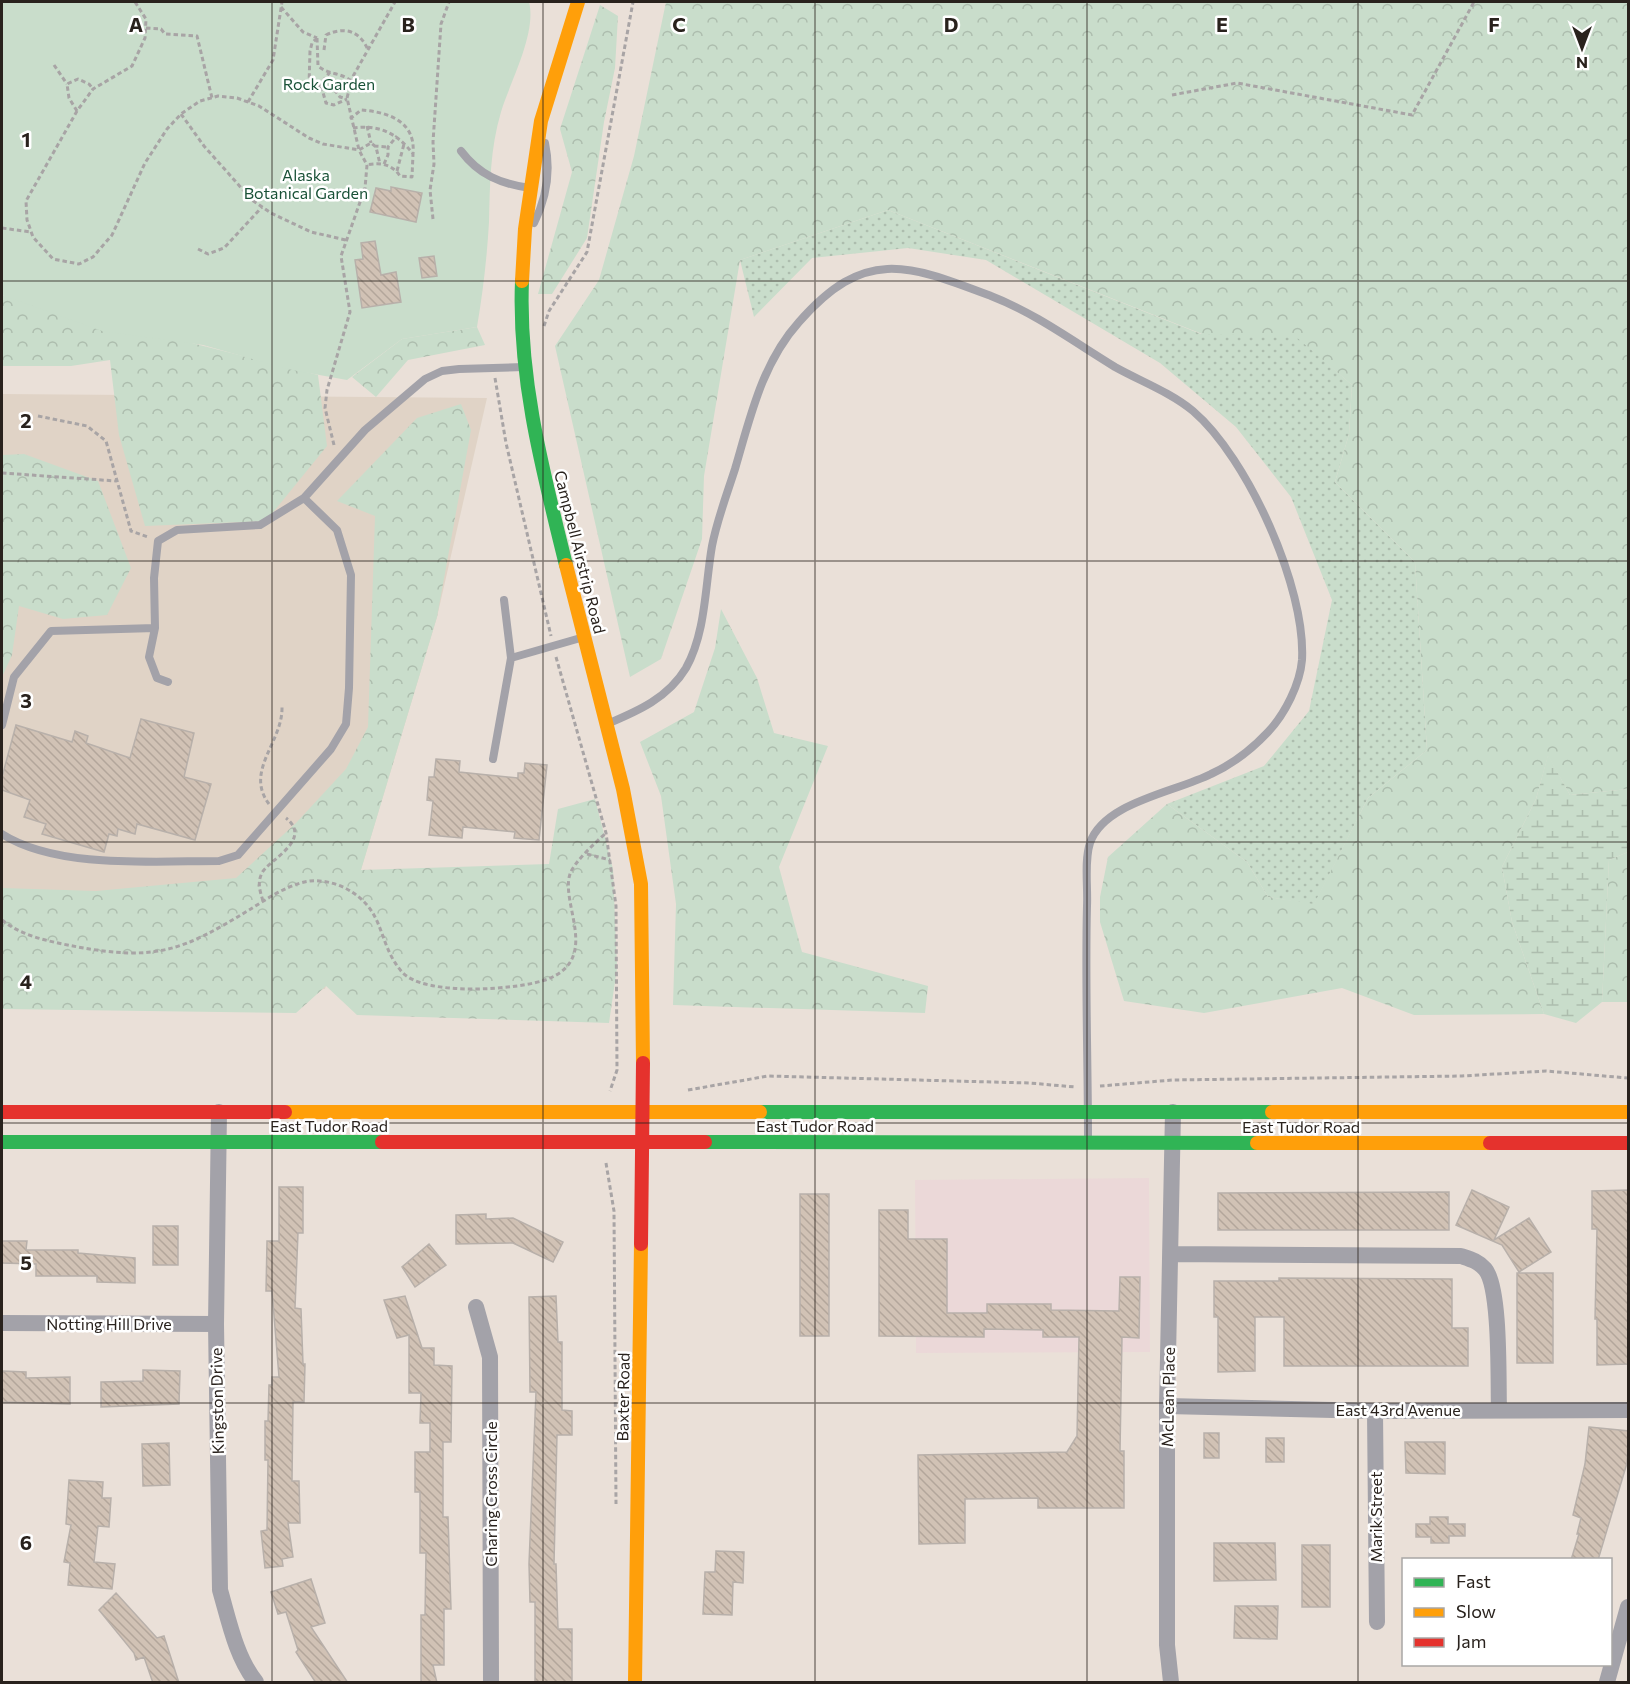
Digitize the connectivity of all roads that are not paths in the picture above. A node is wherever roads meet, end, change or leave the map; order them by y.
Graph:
1 (578, 2) edge
2 (541, 121) junction
3 (461, 151) dead end
4 (531, 188) junction
5 (524, 245) junction
6 (526, 367) junction
7 (304, 498) junction
8 (504, 600) dead end
9 (155, 628) junction
10 (584, 637) junction
11 (511, 658) junction
12 (168, 682) dead end
13 (2, 725) edge
14 (607, 725) junction
15 (493, 759) dead end
16 (2, 834) edge
17 (2, 1112) edge
18 (219, 1112) junction
19 (643, 1112) junction
20 (1088, 1112) junction
21 (1173, 1112) junction
22 (1629, 1112) edge
23 (2, 1142) edge
24 (219, 1142) junction
25 (642, 1143) junction
26 (1088, 1143) junction
27 (1173, 1143) junction
28 (1629, 1143) edge
29 (1171, 1254) junction
30 (476, 1307) dead end
31 (2, 1323) edge
32 (216, 1324) junction
33 (1167, 1406) junction
34 (1499, 1410) junction
35 (1629, 1410) edge
36 (1375, 1411) junction
37 (1629, 1607) edge
38 (1377, 1622) dead end
39 (1612, 1666) edge
40 (1612, 1666) edge
41 (256, 1683) edge
42 (491, 1683) edge
43 (635, 1683) edge
44 (1172, 1683) edge
45 (1607, 1683) edge

1 - 2 main road, Campbell Airstrip Road
2 - 4 main road, Campbell Airstrip Road
2 - 5 lane
3 - 4 lane
4 - 5 main road, Campbell Airstrip Road
5 - 6 main road, Campbell Airstrip Road
6 - 7 lane
6 - 10 main road, Campbell Airstrip Road
7 - 9 lane
7 - 16 lane
8 - 11 lane
9 - 12 lane
9 - 13 lane
10 - 11 lane
10 - 14 main road, Campbell Airstrip Road
11 - 15 lane
14 - 19 main road, Campbell Airstrip Road
14 - 20 lane
17 - 18 main road, East Tudor Road
18 - 19 main road, East Tudor Road
18 - 24 street, Kingston Drive
19 - 20 main road, East Tudor Road
19 - 25 main road, Baxter Road
20 - 21 main road, East Tudor Road
20 - 26 lane
21 - 22 main road, East Tudor Road
21 - 27 street, McLean Place
23 - 24 main road, East Tudor Road
24 - 25 main road, East Tudor Road
24 - 32 street, Kingston Drive
25 - 26 main road, East Tudor Road
25 - 43 main road, Baxter Road
26 - 27 main road, East Tudor Road
27 - 28 main road, East Tudor Road
27 - 29 street, McLean Place
29 - 33 street, McLean Place
29 - 34 street
30 - 42 street, Charing Cross Circle
31 - 32 street, Notting Hill Drive
32 - 41 street, Kingston Drive
33 - 36 street, East 43rd Avenue
33 - 44 street, McLean Place
34 - 35 street, East 43rd Avenue
34 - 36 street, East 43rd Avenue
36 - 38 street, Marik Street
37 - 39 street
40 - 45 street

